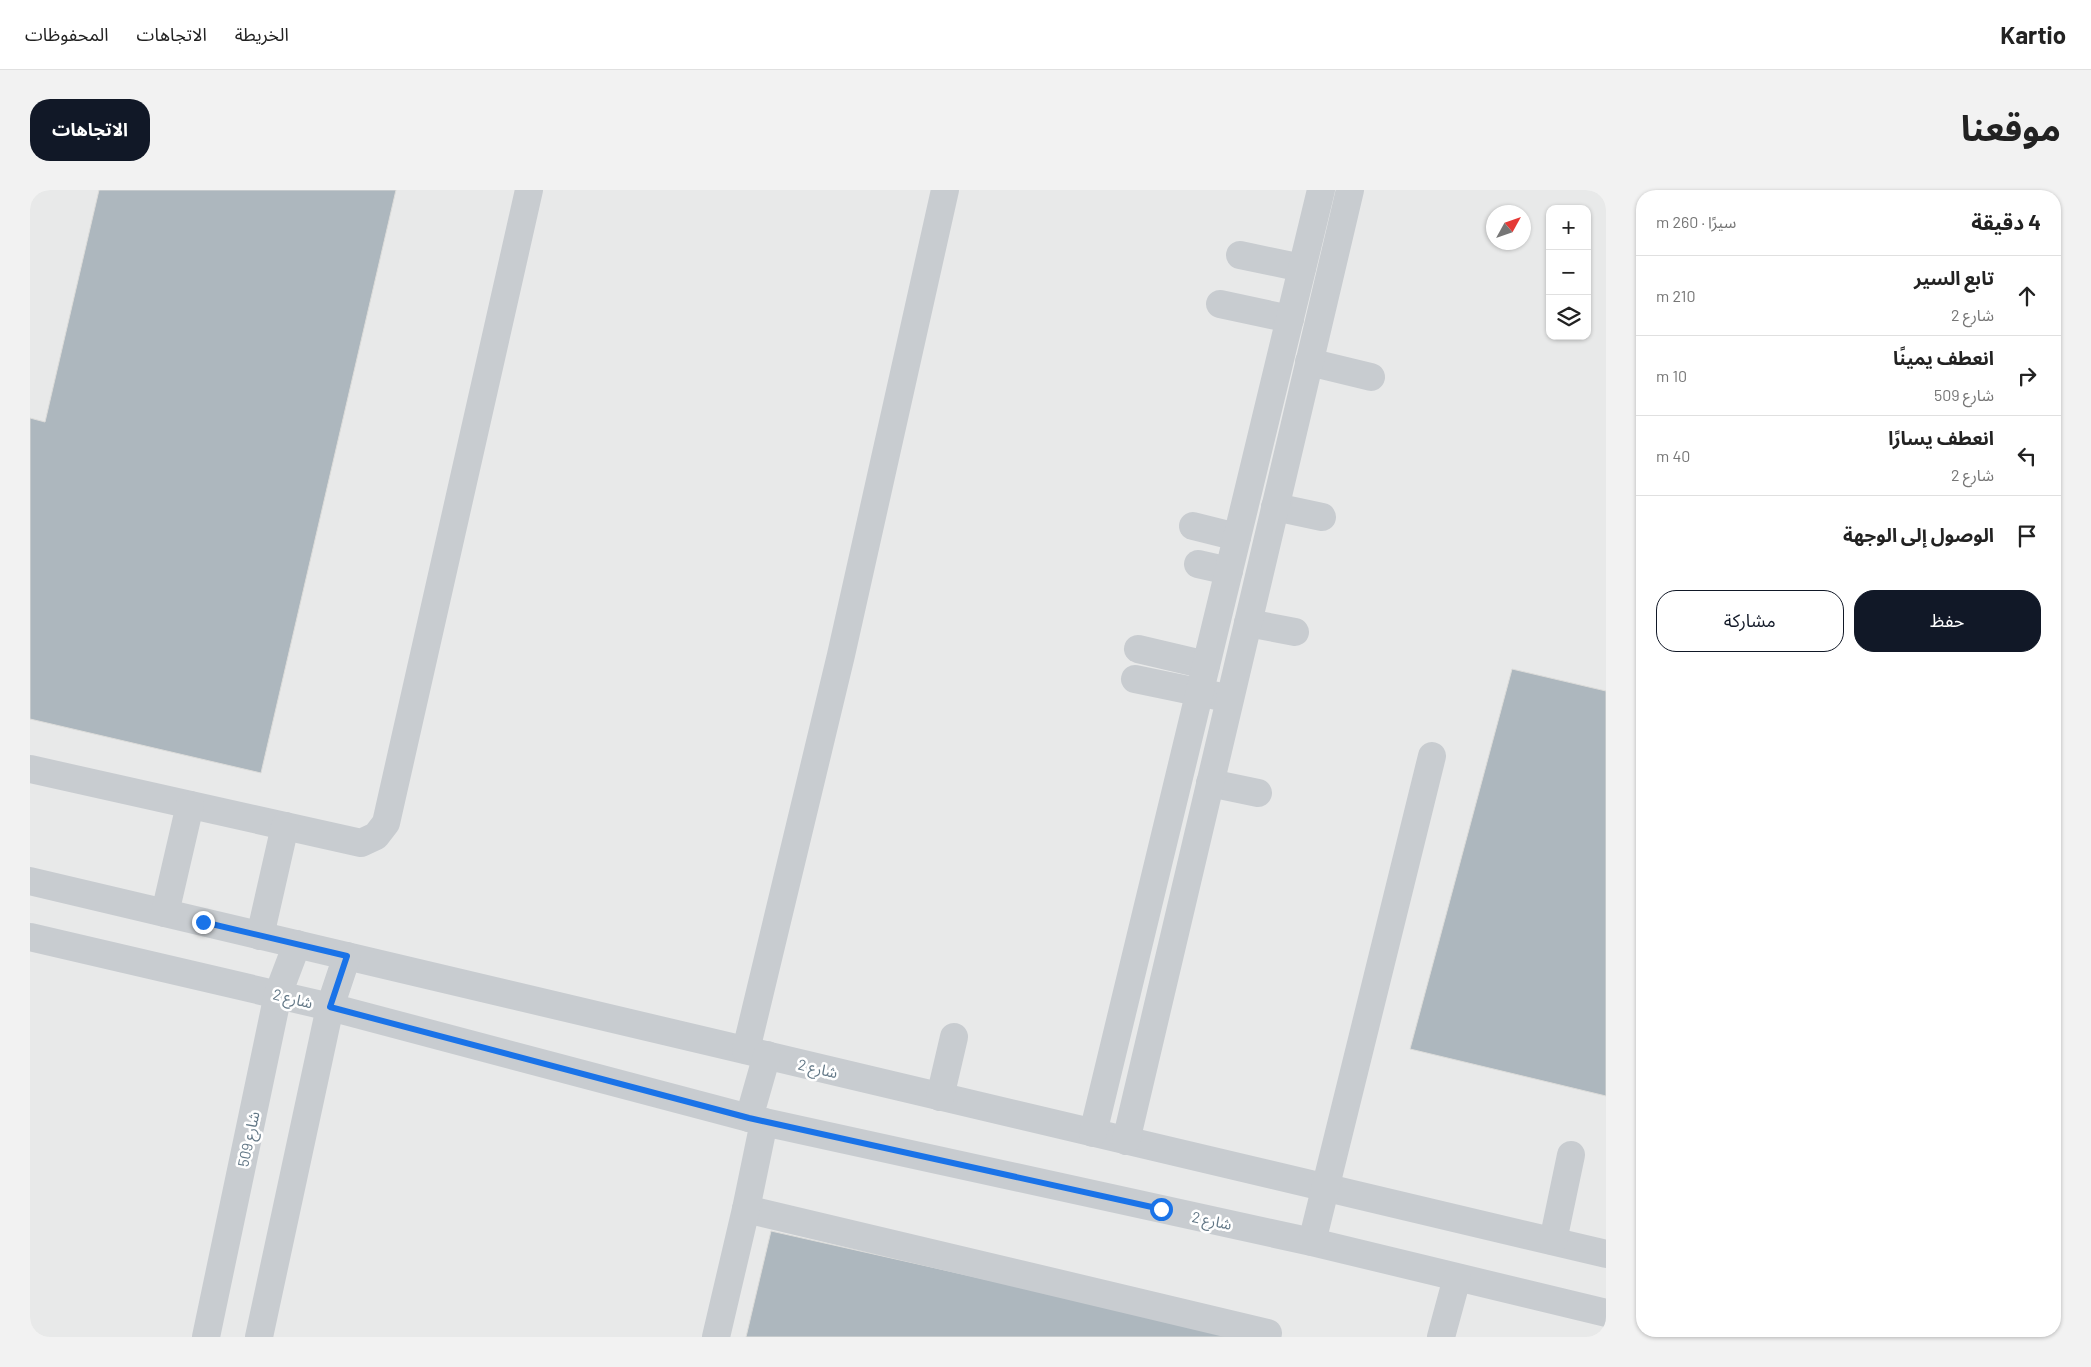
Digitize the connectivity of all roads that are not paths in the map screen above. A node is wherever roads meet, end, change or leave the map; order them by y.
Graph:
1 (529, 190) edge
2 (945, 190) edge
3 (1321, 190) edge
4 (1350, 190) edge
5 (1240, 255) dead end
6 (1302, 268) junction
7 (1220, 304) dead end
8 (1290, 319) junction
9 (1309, 362) junction
10 (1371, 377) dead end
11 (1272, 392) junction
12 (1301, 398) junction
13 (1275, 506) junction
14 (1322, 517) dead end
15 (1193, 526) dead end
16 (1237, 537) junction
17 (1198, 564) dead end
18 (1229, 570) junction
19 (1248, 623) junction
20 (1295, 632) dead end
21 (1138, 649) dead end
22 (1206, 665) junction
23 (1136, 679) dead end
24 (1200, 691) junction
25 (1230, 699) junction
26 (1432, 756) dead end
27 (30, 769) edge
28 (1210, 783) junction
29 (1258, 793) dead end
30 (190, 805) junction
31 (285, 826) junction
32 (30, 881) edge
33 (165, 913) junction
34 (1145, 917) junction
35 (1178, 924) junction
36 (260, 936) junction
37 (30, 937) edge
38 (297, 944) junction
39 (347, 956) junction
40 (278, 994) junction
41 (330, 1007) junction
42 (954, 1037) dead end
43 (756, 1053) junction
44 (940, 1096) junction
45 (756, 1120) junction
46 (1093, 1133) junction
47 (1126, 1140) junction
48 (1571, 1155) dead end
49 (1326, 1188) junction
50 (746, 1209) junction
51 (1312, 1242) junction
52 (1553, 1242) junction
53 (1606, 1254) edge
54 (1457, 1278) junction
55 (1606, 1313) edge
56 (1268, 1333) dead end
57 (206, 1337) edge
58 (259, 1337) edge
59 (716, 1337) edge
60 (1441, 1337) edge

1 - 31 street
2 - 43 street
3 - 6 street
4 - 9 street
5 - 6 street
6 - 8 street
7 - 8 street
8 - 11 street
9 - 10 street
9 - 12 street
11 - 12 street
11 - 16 street
12 - 13 street
13 - 14 street
13 - 19 street
15 - 16 street
16 - 18 street
17 - 18 street
18 - 22 street
19 - 20 street
19 - 25 street
21 - 22 street
22 - 24 street
23 - 24 street
24 - 25 street
24 - 34 street
25 - 28 street
26 - 49 street
27 - 30 street
28 - 29 street
28 - 35 street
30 - 31 street
30 - 33 street
31 - 36 street
32 - 33 street, شارع 2
33 - 36 street, شارع 2
34 - 35 street
34 - 46 street
35 - 47 street
36 - 38 street, شارع 2
37 - 40 street, شارع 2
38 - 39 street, شارع 2
38 - 40 street, شارع 509
39 - 41 street
39 - 43 street, شارع 2
40 - 41 street, شارع 2
40 - 57 street, شارع 509
41 - 45 street, شارع 2
41 - 58 street
42 - 44 street
43 - 44 street, شارع 2
43 - 45 street
44 - 46 street, شارع 2
45 - 50 street
45 - 51 street, شارع 2
46 - 47 street, شارع 2
47 - 49 street, شارع 2
48 - 52 street
49 - 51 street
49 - 52 street, شارع 2
50 - 56 street
50 - 59 street
51 - 54 street, شارع 2
52 - 53 street, شارع 2
54 - 55 street, شارع 2
54 - 60 street

